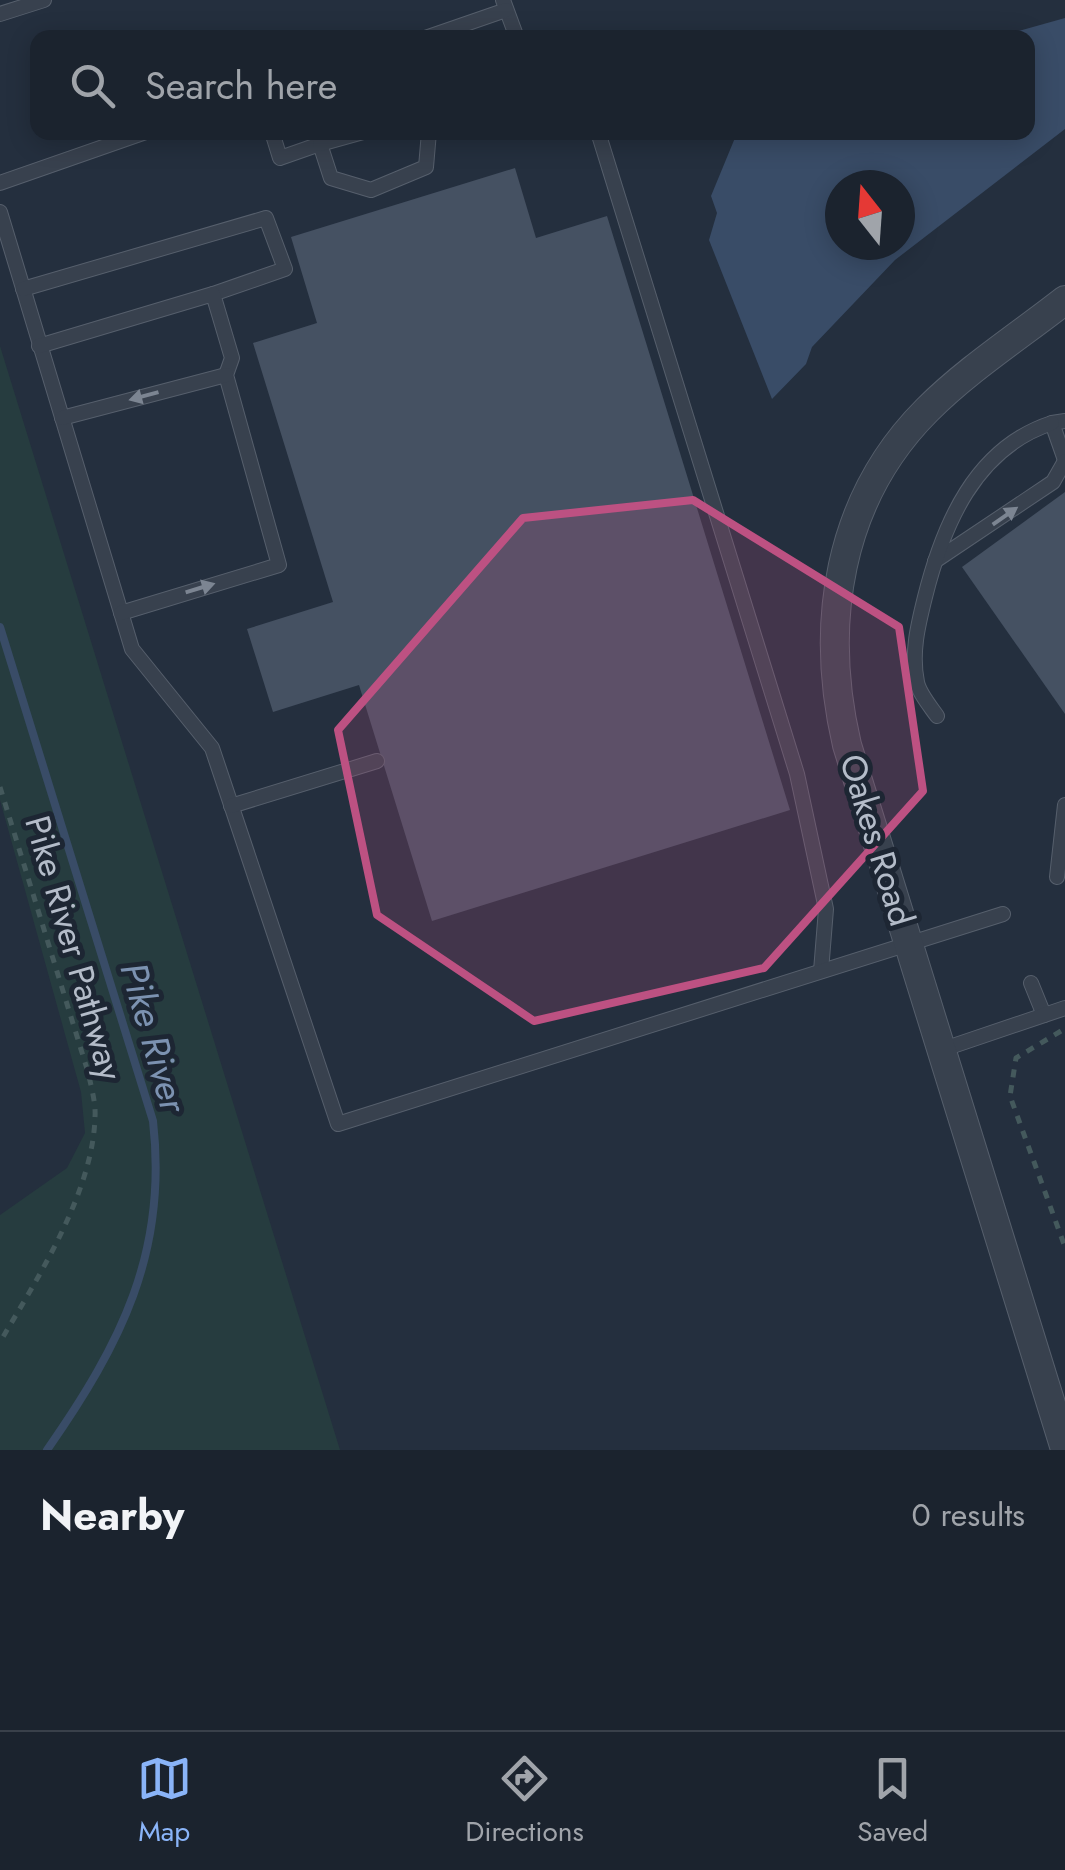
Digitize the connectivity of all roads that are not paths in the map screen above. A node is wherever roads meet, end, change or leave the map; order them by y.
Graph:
1 (44, 0) edge
2 (504, 5) edge
3 (0, 14) edge
4 (444, 30) edge
5 (514, 30) edge
6 (123, 140) edge
7 (274, 140) edge
8 (334, 140) edge
9 (429, 140) edge
10 (600, 140) edge
11 (320, 144) junction
12 (0, 183) edge
13 (0, 212) edge
14 (24, 289) junction
15 (213, 294) junction
16 (1065, 300) edge
17 (40, 346) junction
18 (226, 375) junction
19 (62, 418) junction
20 (1058, 422) edge
21 (1065, 460) edge
22 (934, 562) junction
23 (121, 613) junction
24 (936, 716) dead end
25 (377, 761) dead end
26 (1065, 805) edge
27 (231, 806) junction
28 (1056, 877) dead end
29 (1003, 914) dead end
30 (909, 945) junction
31 (822, 971) junction
32 (1031, 983) dead end
33 (1065, 1008) edge
34 (1044, 1015) junction
35 (942, 1050) junction
36 (1065, 1449) edge

1 - 3 lane
2 - 4 lane
2 - 5 lane
6 - 12 lane
7 - 11 lane
8 - 11 lane
9 - 11 lane
10 - 31 lane
13 - 14 lane
14 - 15 lane
14 - 17 lane
15 - 17 lane
15 - 18 lane
16 - 30 street, Oakes Road
17 - 19 lane
18 -> 19 lane
23 -> 18 lane
19 - 23 lane
20 - 21 lane
20 - 22 lane
22 -> 21 lane
22 - 24 lane
23 - 27 lane
25 - 27 lane
26 - 28 lane
27 - 31 lane
29 - 30 lane
30 - 31 lane
30 - 35 street, Oakes Road
32 - 34 lane
33 - 34 lane
34 - 35 lane
35 - 36 street, Oakes Road

